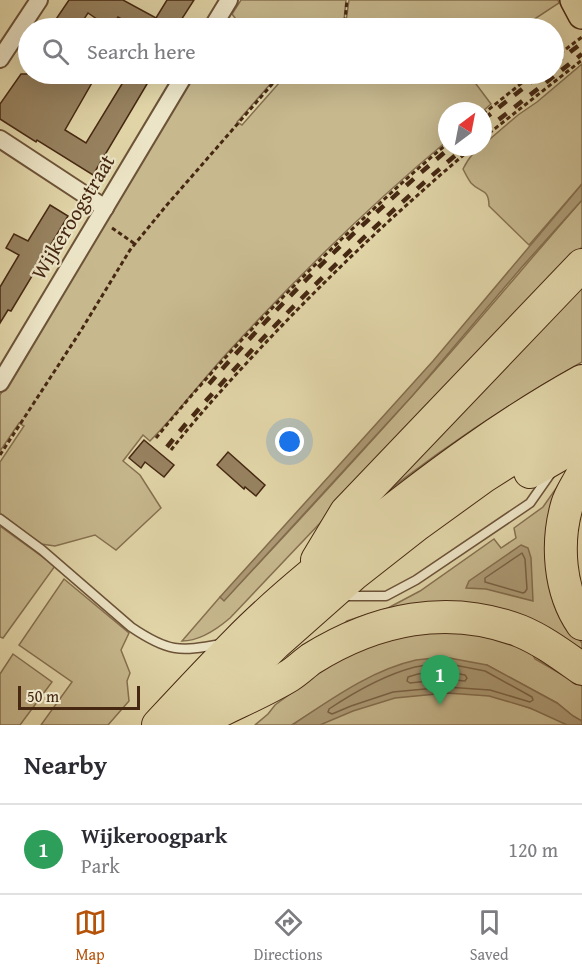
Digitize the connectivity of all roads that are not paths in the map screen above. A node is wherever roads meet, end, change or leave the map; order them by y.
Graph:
1 (39, 0) edge
2 (229, 0) edge
3 (574, 0) edge
4 (582, 15) edge
5 (27, 18) edge
6 (218, 18) edge
7 (18, 32) edge
8 (0, 59) edge
9 (179, 84) edge
10 (0, 139) edge
11 (102, 214) junction
12 (582, 265) edge
13 (582, 381) edge
14 (0, 383) edge
15 (582, 414) edge
16 (577, 456) edge
17 (0, 519) edge
18 (353, 575) junction
19 (316, 588) junction
20 (582, 624) edge
21 (238, 641) junction
22 (582, 669) edge
23 (158, 725) edge
24 (193, 725) edge

1 - 5 street
2 - 6 street
3 - 4 main road
7 - 8 street
9 - 11 street, Wijkeroogstraat
10 - 11 street
11 - 14 street, Wijkeroogstraat
12 - 19 highway
13 - 19 highway
15 - 18 highway
16 - 18 highway
16 - 19 lane
16 - 20 highway
17 - 21 lane
18 - 19 highway
19 - 21 highway
19 - 24 highway
21 - 23 highway
22 - 24 highway

